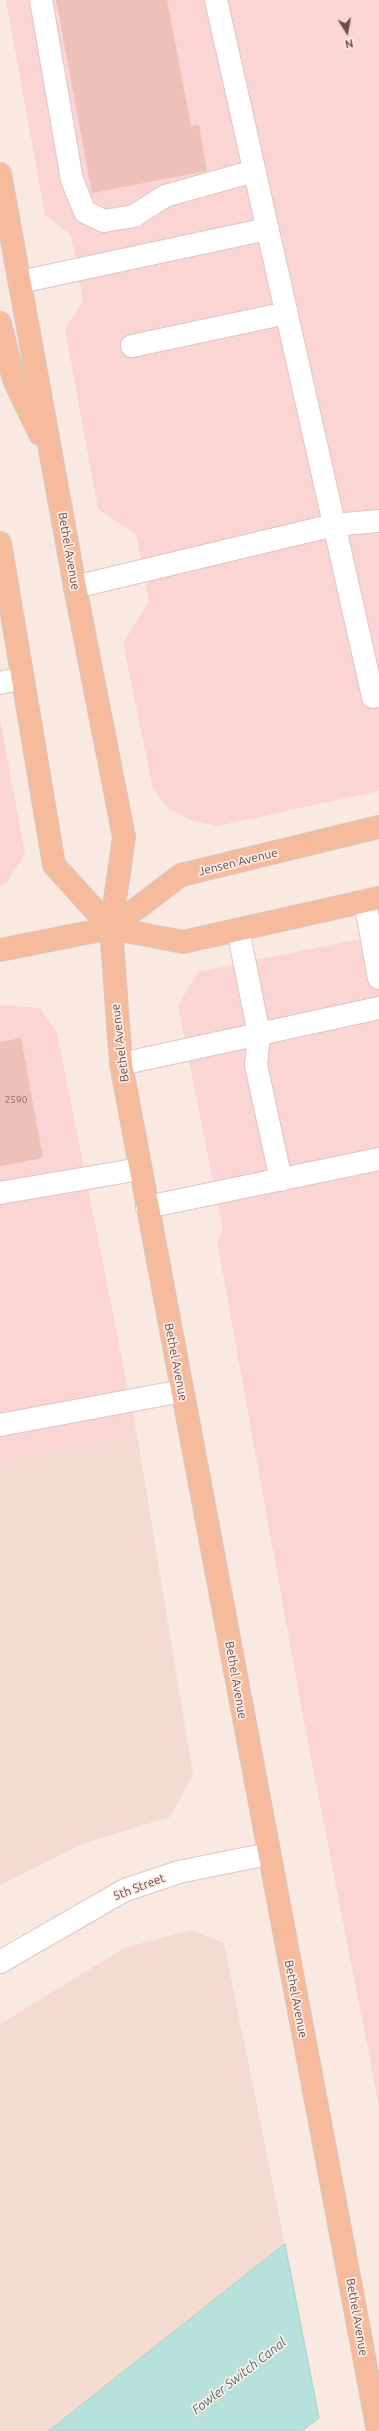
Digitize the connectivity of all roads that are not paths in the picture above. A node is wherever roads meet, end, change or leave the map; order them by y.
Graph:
1 (41, 0) edge
2 (216, 0) edge
3 (254, 171) junction
4 (0, 174) edge
5 (267, 229) junction
6 (20, 282) junction
7 (287, 313) junction
8 (0, 323) edge
9 (132, 346) dead end
10 (53, 460) junction
11 (379, 521) edge
12 (334, 525) junction
13 (0, 543) edge
14 (75, 587) junction
15 (21, 678) junction
16 (0, 683) edge
17 (379, 695) edge
18 (379, 827) edge
19 (372, 899) edge
20 (111, 928) junction
21 (238, 930) junction
22 (0, 950) edge
23 (379, 978) edge
24 (379, 1008) edge
25 (258, 1034) junction
26 (121, 1064) junction
27 (379, 1159) edge
28 (140, 1169) junction
29 (281, 1180) junction
30 (0, 1193) edge
31 (147, 1207) junction
32 (182, 1391) junction
33 (0, 1424) edge
34 (268, 1854) junction
35 (0, 1962) edge
36 (378, 2431) edge

1 - 3 street
2 - 3 street
3 - 5 street
4 - 6 main road, Bethel Avenue
5 - 6 street
5 - 7 street
6 - 10 main road, Bethel Avenue
7 - 9 street
7 - 12 street
8 - 10 main road
10 - 14 main road, Bethel Avenue
11 - 12 street
12 - 14 street
12 - 17 street
13 - 15 main road
14 - 20 main road, Bethel Avenue
15 - 16 street
15 - 20 main road
18 - 20 main road, Jensen Avenue
19 - 21 main road, Jensen Avenue
19 - 23 street
20 - 21 main road, Jensen Avenue
20 - 22 main road, Jensen Avenue
20 - 26 main road, Bethel Avenue
21 - 25 street
24 - 25 street
25 - 26 street
25 - 29 street
26 - 28 main road, Bethel Avenue
27 - 29 street
28 - 30 street
28 - 31 main road, Bethel Avenue
29 - 31 street
31 - 32 main road, Bethel Avenue
32 - 33 street
32 - 34 main road, Bethel Avenue
34 - 35 street, 5th Street
34 - 36 main road, Bethel Avenue

